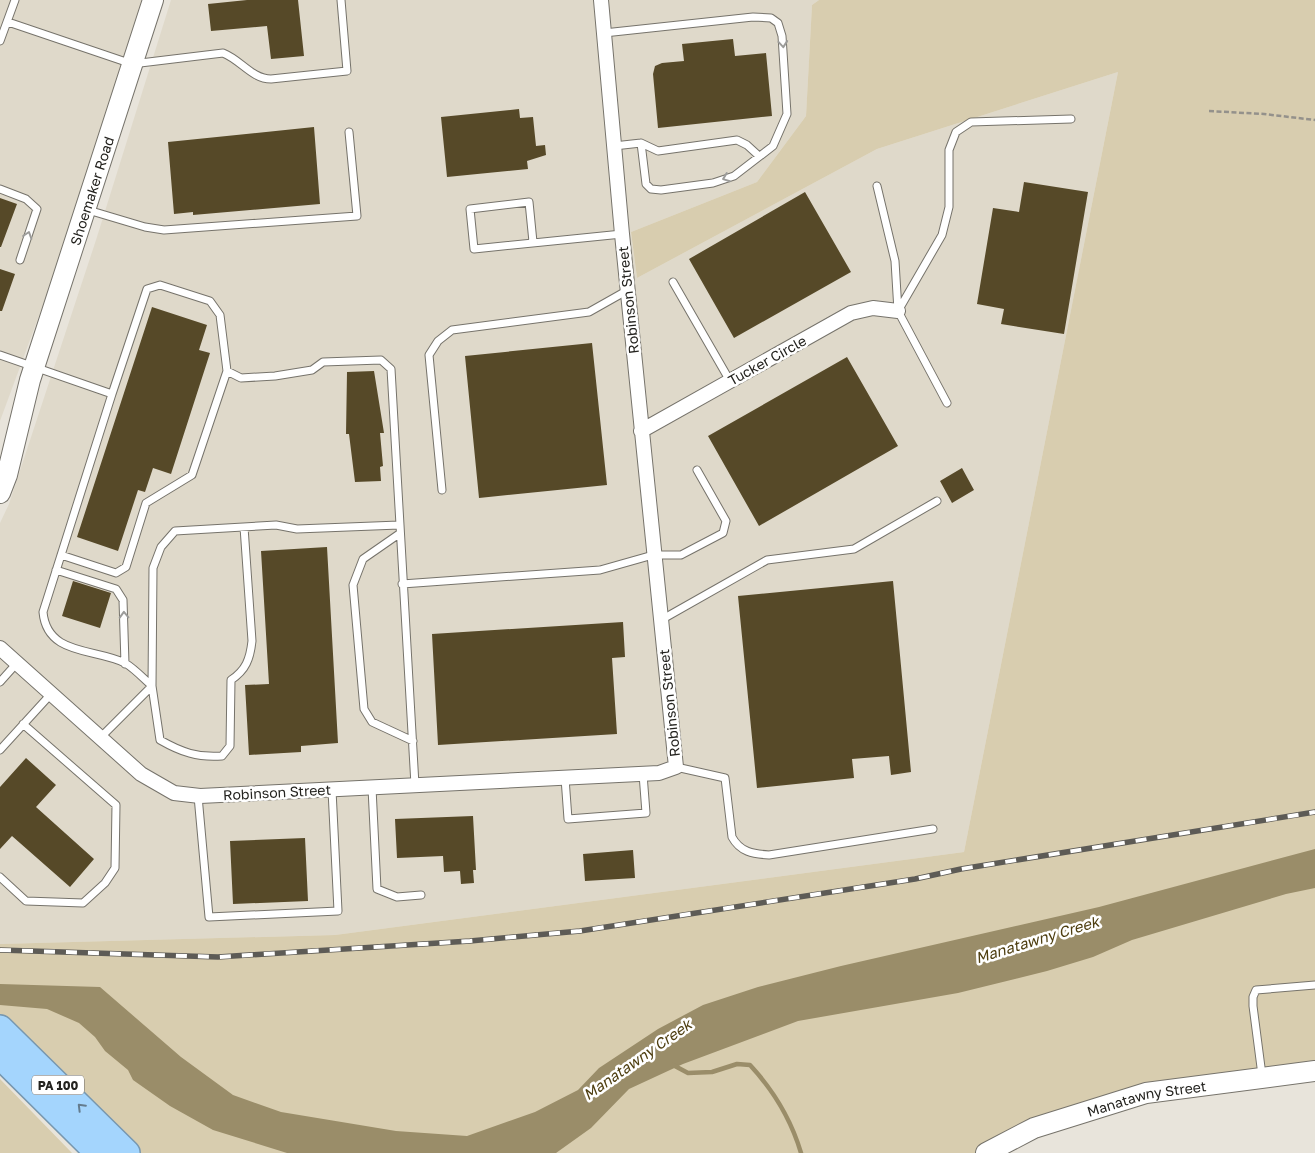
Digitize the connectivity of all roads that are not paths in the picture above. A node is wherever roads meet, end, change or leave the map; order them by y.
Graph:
1 (15, 0) edge
2 (153, 0) edge
3 (341, 0) edge
4 (601, 0) edge
5 (8, 22) junction
6 (604, 33) junction
7 (0, 41) edge
8 (132, 64) junction
9 (1071, 119) dead end
10 (349, 132) dead end
11 (641, 143) junction
12 (614, 146) junction
13 (759, 156) junction
14 (877, 186) dead end
15 (0, 189) edge
16 (85, 209) junction
17 (622, 234) junction
18 (533, 242) junction
19 (20, 260) dead end
20 (673, 282) dead end
21 (628, 290) junction
22 (898, 311) junction
23 (0, 355) edge
24 (227, 371) junction
25 (32, 373) junction
26 (730, 380) junction
27 (112, 394) junction
28 (947, 403) dead end
29 (641, 431) junction
30 (0, 451) edge
31 (697, 470) dead end
32 (442, 490) dead end
33 (0, 493) edge
34 (937, 501) dead end
35 (399, 525) junction
36 (244, 527) junction
37 (400, 534) junction
38 (653, 555) junction
39 (61, 556) junction
40 (56, 570) junction
41 (402, 584) junction
42 (661, 620) junction
43 (0, 648) edge
44 (17, 663) junction
45 (126, 664) junction
46 (0, 682) edge
47 (152, 686) junction
48 (51, 694) junction
49 (23, 724) junction
50 (100, 738) junction
51 (413, 741) junction
52 (0, 750) edge
53 (676, 768) junction
54 (643, 774) junction
55 (565, 778) junction
56 (415, 786) junction
57 (372, 788) junction
58 (332, 790) junction
59 (198, 796) junction
60 (933, 829) dead end
61 (0, 877) edge
62 (420, 895) dead end
63 (1315, 984) edge
64 (0, 1028) edge
65 (0, 1056) edge
66 (1315, 1071) edge
67 (1262, 1078) junction
68 (106, 1147) edge
69 (986, 1153) edge

1 - 5 lane
2 - 8 street, Shoemaker Road
3 - 8 lane
4 - 6 street, Robinson Street
5 - 7 lane
5 - 8 lane
6 - 12 street, Robinson Street
6 -> 13 lane
8 - 16 street, Shoemaker Road
9 - 22 lane
10 - 16 lane
11 - 12 lane
11 - 13 lane
13 -> 11 lane
12 - 17 street, Robinson Street
14 - 22 lane
19 -> 15 lane
16 - 25 street, Shoemaker Road
17 - 18 lane
17 - 21 street, Robinson Street
18 - 18 lane
20 - 26 lane
21 - 29 street, Robinson Street
21 - 32 lane
22 - 26 street, Tucker Circle
22 - 28 lane
23 - 25 lane
24 - 27 lane
24 - 35 lane
24 - 39 lane
25 - 27 lane
25 - 30 street, Shoemaker Road
25 - 33 street, Shoemaker Road
26 - 29 street, Tucker Circle
27 - 39 lane
29 - 38 street, Robinson Street
31 - 38 lane
34 - 42 lane
35 - 36 lane
35 - 37 lane
36 - 47 lane
36 - 47 lane
37 - 41 lane
37 - 51 lane
38 - 41 lane
38 - 42 street, Robinson Street
39 - 40 lane
45 -> 40 lane
40 - 45 lane
41 - 51 lane
42 - 53 street, Robinson Street
43 - 44 street, Robinson Street
44 - 46 lane
44 - 48 street, Robinson Street
45 - 47 lane
47 - 50 lane
48 - 49 lane
48 - 50 street, Robinson Street
49 - 52 lane
49 - 61 lane
50 - 59 street, Robinson Street
51 - 56 lane
53 - 54 street, Robinson Street
53 - 60 lane
54 - 55 street, Robinson Street
54 - 55 lane
55 - 56 street, Robinson Street
56 - 57 street, Robinson Street
57 - 58 street, Robinson Street
57 - 62 lane
58 - 59 street, Robinson Street
58 - 59 lane
63 - 67 lane
68 -> 64 highway, PA 100
65 - 68 highway, PA 100
66 - 67 street, Manatawny Street
67 - 69 street, Manatawny Street

